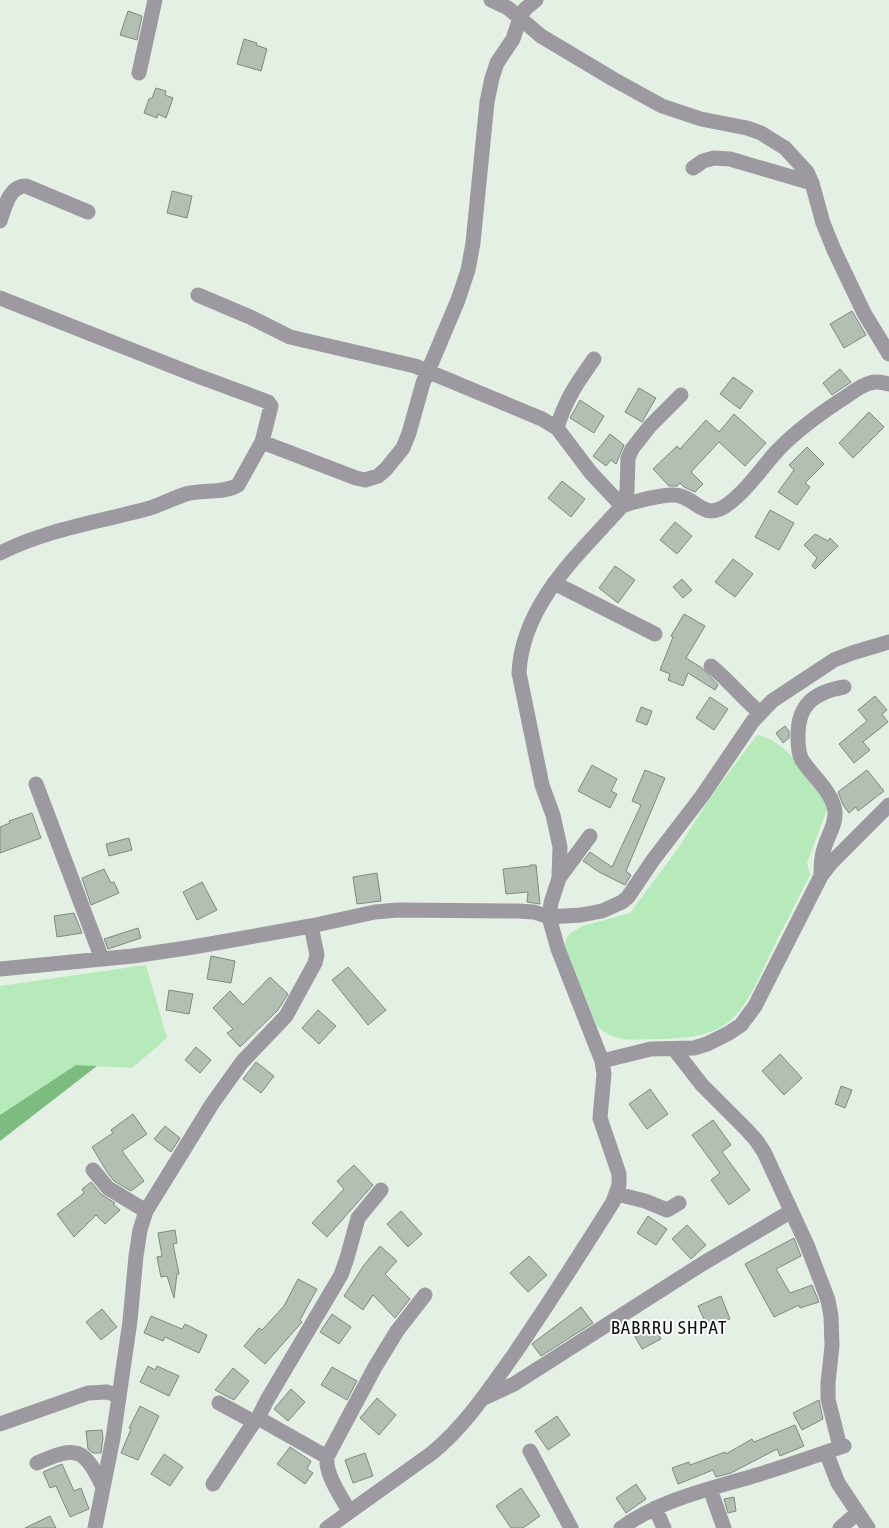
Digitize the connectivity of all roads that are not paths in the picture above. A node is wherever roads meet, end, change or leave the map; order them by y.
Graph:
1 (155, 0) edge
2 (490, 0) edge
3 (536, 0) edge
4 (520, 18) junction
5 (139, 72) dead end
6 (693, 168) dead end
7 (812, 183) junction
8 (88, 212) dead end
9 (0, 221) edge
10 (198, 295) dead end
11 (0, 298) edge
12 (889, 354) edge
13 (594, 359) dead end
14 (430, 371) junction
15 (889, 384) edge
16 (680, 395) dead end
17 (557, 428) junction
18 (262, 442) junction
19 (622, 506) junction
20 (0, 553) edge
21 (554, 583) junction
22 (655, 634) dead end
23 (889, 642) edge
24 (711, 666) dead end
25 (844, 687) dead end
26 (760, 713) junction
27 (36, 784) dead end
28 (889, 805) edge
29 (590, 836) dead end
30 (821, 876) junction
31 (559, 878) junction
32 (549, 916) junction
33 (311, 926) junction
34 (102, 959) junction
35 (0, 969) edge
36 (674, 1049) junction
37 (602, 1061) junction
38 (93, 1170) dead end
39 (381, 1190) dead end
40 (616, 1194) junction
41 (679, 1203) dead end
42 (146, 1211) junction
43 (790, 1212) junction
44 (424, 1295) dead end
45 (119, 1396) junction
46 (482, 1398) junction
47 (219, 1403) dead end
48 (256, 1420) junction
49 (0, 1424) edge
50 (837, 1449) junction
51 (530, 1451) dead end
52 (326, 1457) junction
53 (37, 1463) dead end
54 (213, 1484) dead end
55 (103, 1487) junction
56 (710, 1489) junction
57 (655, 1508) junction
58 (350, 1511) junction
59 (857, 1513) junction
60 (95, 1528) edge
61 (327, 1528) edge
62 (571, 1528) edge
63 (621, 1528) edge
64 (664, 1528) edge
65 (724, 1528) edge
66 (840, 1528) edge
67 (868, 1528) edge

1 - 5 street
2 - 4 street
3 - 4 street
4 - 7 street
4 - 14 street
6 - 7 street
7 - 12 street
8 - 9 street
10 - 14 street
11 - 18 street
13 - 17 street
14 - 17 street
14 - 18 street
15 - 19 street
16 - 19 street
17 - 19 street
18 - 20 street
19 - 21 street
21 - 22 street
21 - 31 street
23 - 26 street
24 - 26 street
25 - 30 street
26 - 32 street
27 - 34 street
28 - 30 street
29 - 31 street
30 - 36 street
31 - 32 street
32 - 33 street
32 - 37 street
33 - 34 street
33 - 42 street
34 - 35 street
36 - 37 street
36 - 43 street
37 - 40 street
38 - 42 street
39 - 48 street
40 - 41 street
40 - 46 street
42 - 45 street
43 - 46 street
43 - 50 street
44 - 52 street
45 - 49 street
45 - 55 street
46 - 58 street
47 - 48 street
48 - 52 street
48 - 54 street
50 - 56 street
50 - 59 street
51 - 62 street
52 - 58 street
53 - 55 street
55 - 60 street
56 - 57 street
56 - 65 street
57 - 63 street
57 - 64 street
58 - 61 street
59 - 66 street
59 - 67 street

